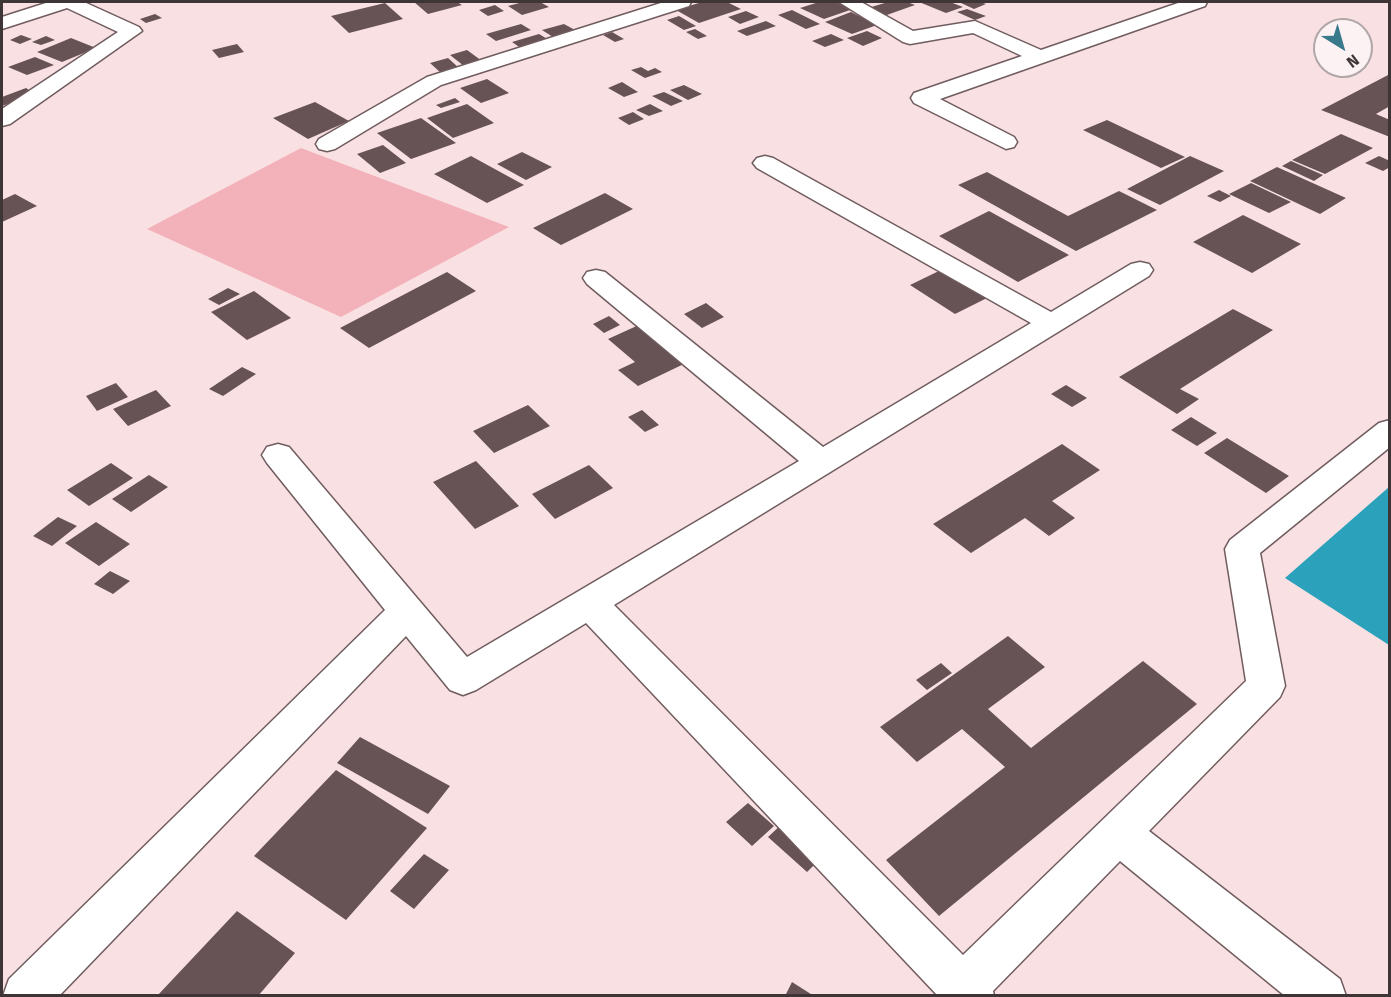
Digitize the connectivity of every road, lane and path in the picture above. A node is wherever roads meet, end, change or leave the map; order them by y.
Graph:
1 (68, 2) edge
2 (682, 2) edge
3 (848, 2) edge
4 (1198, 2) edge
5 (2, 23) edge
6 (1040, 57) junction
7 (2, 119) edge
8 (1006, 142) dead end
9 (327, 144) dead end
10 (765, 163) dead end
11 (1140, 270) dead end
12 (596, 278) dead end
13 (1051, 323) junction
14 (1389, 430) edge
15 (278, 455) dead end
16 (821, 462) junction
17 (589, 603) junction
18 (407, 611) junction
19 (1118, 833) junction
20 (967, 992) edge
21 (26, 996) edge
22 (1323, 996) edge

1 - 5 street
1 - 7 street
2 - 9 street
3 - 6 street
4 - 6 street
6 - 8 street
10 - 13 street
11 - 13 street
12 - 16 street
13 - 16 street
14 - 19 street
15 - 18 street
16 - 17 street
17 - 18 street
17 - 20 street
18 - 21 street
19 - 20 street
19 - 22 street

